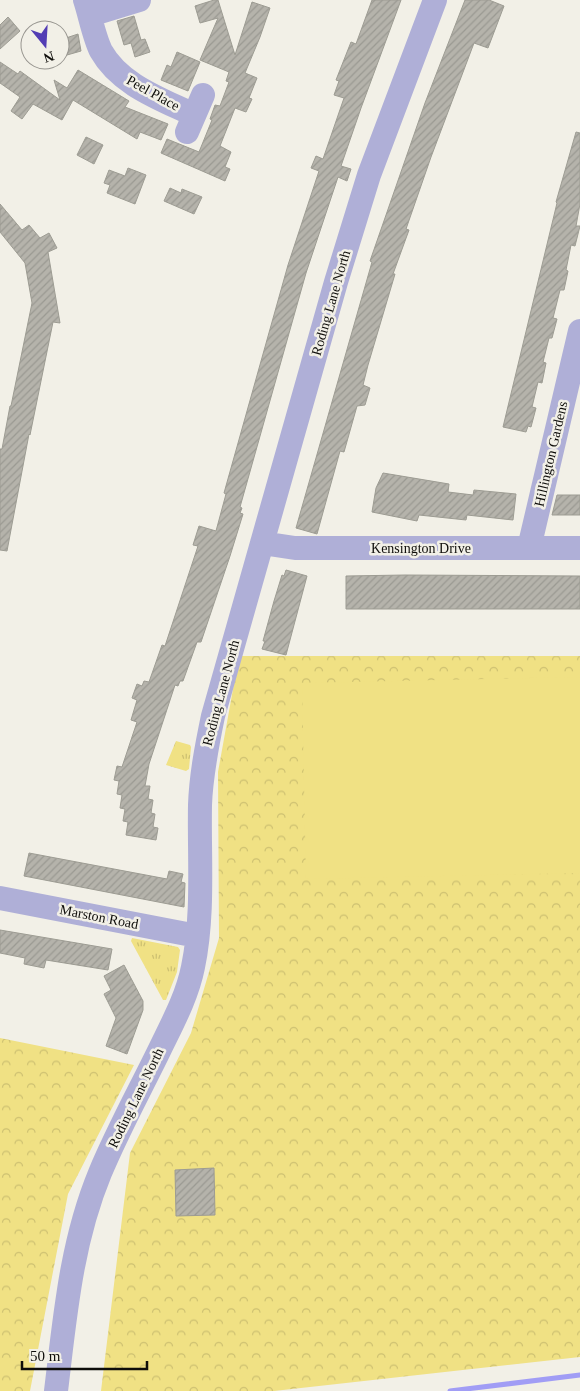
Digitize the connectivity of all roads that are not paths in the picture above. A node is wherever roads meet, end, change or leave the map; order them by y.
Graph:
1 (139, 0) edge
2 (436, 0) edge
3 (87, 8) edge
4 (195, 114) dead end
5 (580, 331) edge
6 (262, 543) junction
7 (529, 548) junction
8 (580, 548) edge
9 (0, 898) edge
10 (197, 936) junction
11 (56, 1391) edge

1 - 3 street, Peel Place
2 - 6 street, Roding Lane North
3 - 4 street, Peel Place
5 - 7 street, Hillington Gardens
6 - 7 street, Kensington Drive
6 - 10 street, Roding Lane North
7 - 8 street, Kensington Drive
9 - 10 street, Marston Road
10 - 11 street, Roding Lane North

